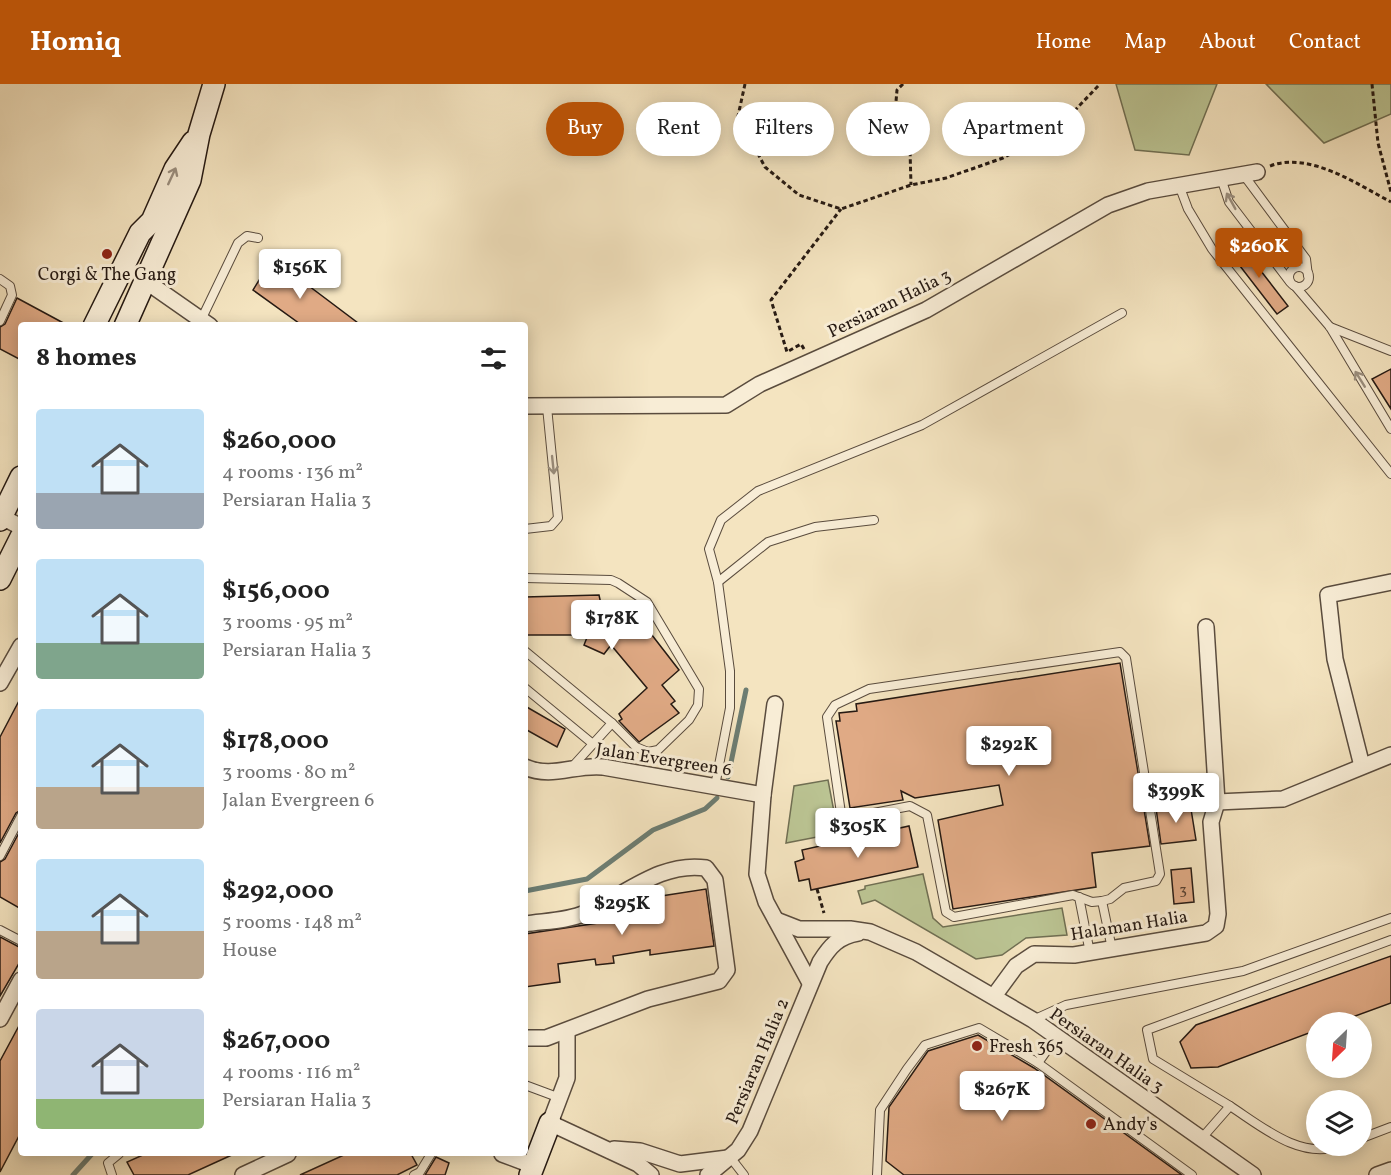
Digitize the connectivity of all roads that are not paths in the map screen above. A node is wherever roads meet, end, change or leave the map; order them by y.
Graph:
1 (214, 84) edge
2 (199, 135) junction
3 (1250, 173) joint
4 (1221, 178) junction
5 (1179, 185) junction
6 (152, 221) junction
7 (258, 238) dead end
8 (1308, 276) junction
9 (0, 279) edge
10 (147, 282) junction
11 (1293, 284) junction
12 (1122, 313) dead end
13 (0, 321) edge
14 (96, 322) edge
15 (110, 322) edge
16 (127, 322) edge
17 (206, 322) edge
18 (1330, 327) junction
19 (1391, 351) edge
20 (528, 406) edge
21 (547, 407) junction
22 (1391, 429) edge
23 (1391, 474) edge
24 (18, 483) edge
25 (0, 518) edge
26 (874, 520) dead end
27 (18, 525) edge
28 (528, 529) edge
29 (18, 543) edge
30 (528, 578) edge
31 (0, 579) edge
32 (718, 582) junction
33 (1391, 582) edge
34 (1206, 627) dead end
35 (18, 651) edge
36 (528, 653) edge
37 (10, 666) edge
38 (0, 683) edge
39 (528, 692) edge
40 (775, 704) dead end
41 (612, 723) junction
42 (593, 744) junction
43 (1391, 755) edge
44 (1362, 766) junction
45 (528, 767) edge
46 (570, 770) junction
47 (715, 786) junction
48 (763, 795) junction
49 (1217, 802) junction
50 (18, 822) edge
51 (0, 856) edge
52 (1079, 897) junction
53 (1102, 900) junction
54 (1391, 918) edge
55 (776, 920) junction
56 (528, 923) edge
57 (0, 930) edge
58 (870, 932) junction
59 (18, 939) edge
60 (1391, 940) edge
61 (1112, 949) junction
62 (1090, 952) junction
63 (810, 983) junction
64 (18, 986) edge
65 (994, 996) junction
66 (0, 1019) edge
67 (1033, 1020) junction
68 (567, 1031) junction
69 (1057, 1036) junction
70 (528, 1038) edge
71 (1038, 1063) junction
72 (528, 1086) edge
73 (560, 1098) junction
74 (1230, 1106) junction
75 (550, 1123) junction
76 (1391, 1127) edge
77 (1372, 1134) edge
78 (1201, 1139) junction
79 (1306, 1146) edge
80 (602, 1148) junction
81 (117, 1156) edge
82 (277, 1156) edge
83 (430, 1156) edge
84 (506, 1156) edge
85 (730, 1157) junction
86 (532, 1170) edge
87 (1391, 1170) edge
88 (112, 1175) edge
89 (243, 1175) edge
90 (414, 1175) edge
91 (651, 1175) edge
92 (708, 1175) edge
93 (744, 1175) edge
94 (877, 1175) edge
95 (1192, 1175) edge
96 (1253, 1175) edge
97 (1377, 1175) edge

1 - 2 main road
6 -> 2 main road
2 - 10 main road
3 - 4 street, Persiaran Halia 3
3 - 8 lane
4 - 5 street, Persiaran Halia 3
11 -> 4 lane
5 - 21 street, Persiaran Halia 3
5 - 23 lane
6 - 10 main road
6 - 14 main road
7 - 17 lane
8 - 11 lane
8 - 11 lane
9 - 13 lane
10 - 15 main road
10 - 16 main road
10 - 17 street
11 - 18 lane
12 - 32 lane
18 - 19 lane
22 -> 18 lane
20 - 21 street, Persiaran Halia 3
21 -> 28 lane
24 - 25 main road
25 - 27 street
26 - 32 lane
29 - 31 main road
30 - 41 lane
32 - 47 lane
33 - 44 street
34 - 49 street
35 - 37 street
36 - 41 lane
37 - 38 street
39 - 42 lane
40 - 48 street, Persiaran Halia 2
41 - 42 lane
42 - 46 lane
43 - 44 street
44 - 49 street
45 - 46 street, Jalan Evergreen 6
46 - 47 street, Jalan Evergreen 6
47 - 48 street, Jalan Evergreen 6
48 - 55 street, Persiaran Halia 2
49 - 61 street, Halaman Halia
50 - 51 lane
52 - 53 lane
52 - 53 lane
52 - 62 lane
53 - 61 lane
54 - 67 lane
55 - 58 street
55 - 63 street, Persiaran Halia 2
56 - 68 street
57 - 59 lane
58 - 63 street, Persiaran Halia 2
58 - 65 street, Persiaran Halia 3
60 - 74 lane
61 - 62 street, Halaman Halia
62 - 65 street, Halaman Halia
63 - 85 street, Persiaran Halia 2
64 - 66 street
65 - 67 street, Persiaran Halia 3
67 - 69 street, Persiaran Halia 3
68 - 70 street
68 - 73 street
69 - 71 lane
69 - 78 street, Persiaran Halia 3
71 - 94 lane
71 - 95 lane
72 - 73 lane
73 - 75 street
74 - 78 lane
74 - 79 lane
75 - 80 street
75 - 86 main road
76 - 77 lane
78 - 96 street, Persiaran Halia 3
80 - 85 street
80 - 91 street
81 - 88 lane
82 - 89 street
83 - 90 lane
84 - 86 street
85 - 92 street, Persiaran Halia 2
85 - 93 lane
87 - 97 street

